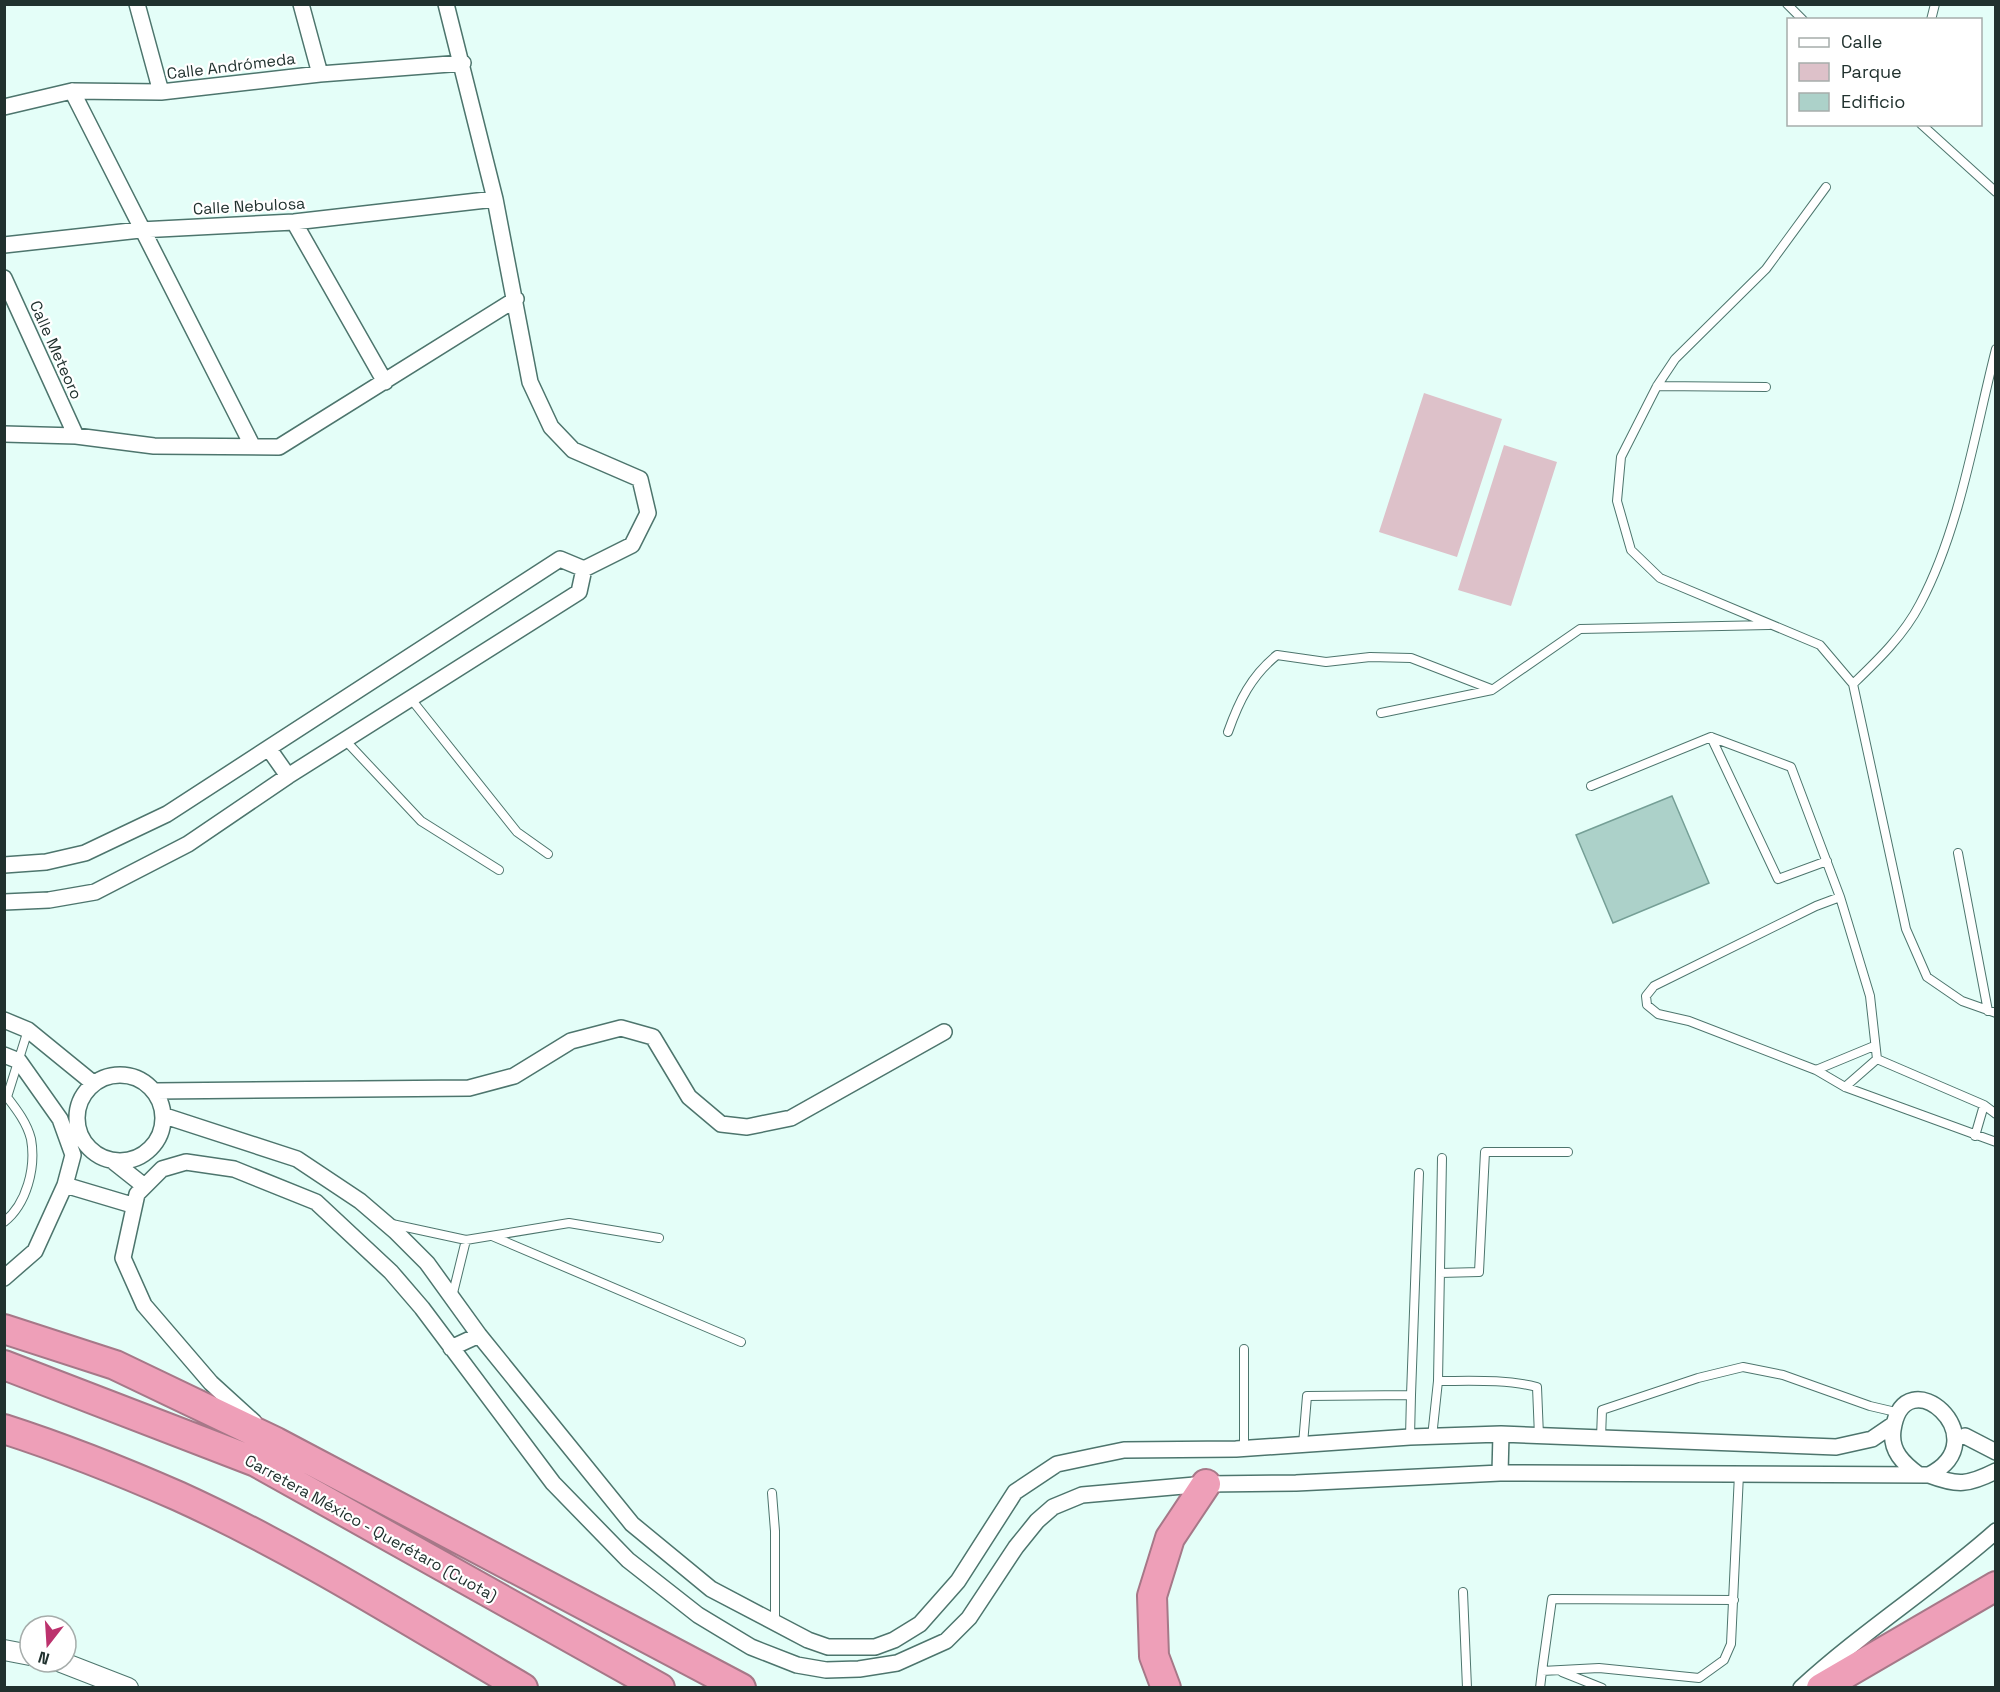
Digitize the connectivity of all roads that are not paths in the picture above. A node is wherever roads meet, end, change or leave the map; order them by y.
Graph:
1 (137, 4) edge
2 (302, 4) edge
3 (446, 4) edge
4 (1786, 4) edge
5 (1801, 18) edge
6 (463, 63) junction
7 (320, 74) junction
8 (72, 91) junction
9 (161, 92) junction
10 (5, 106) edge
11 (1923, 126) edge
12 (1929, 126) edge
13 (1931, 133) junction
14 (1826, 188) dead end
15 (1995, 192) edge
16 (495, 199) junction
17 (294, 222) junction
18 (140, 230) junction
19 (4, 244) edge
20 (4, 278) edge
21 (516, 299) junction
22 (1995, 349) edge
23 (385, 382) junction
24 (1658, 386) junction
25 (1766, 387) dead end
26 (4, 434) edge
27 (76, 436) junction
28 (252, 445) junction
29 (584, 568) junction
30 (1773, 625) junction
31 (1853, 684) junction
32 (1492, 690) junction
33 (411, 699) junction
34 (1381, 713) dead end
35 (1228, 732) dead end
36 (1711, 737) junction
37 (345, 740) junction
38 (269, 749) junction
39 (288, 776) junction
40 (1591, 786) dead end
41 (1958, 853) dead end
42 (548, 854) dead end
43 (1827, 861) junction
44 (4, 865) edge
45 (500, 870) dead end
46 (1840, 897) junction
47 (4, 902) edge
48 (1992, 1012) edge
49 (4, 1020) edge
50 (28, 1030) junction
51 (944, 1032) dead end
52 (1874, 1046) junction
53 (12, 1058) edge
54 (1877, 1059) junction
55 (1816, 1070) junction
56 (93, 1083) junction
57 (1845, 1087) junction
58 (156, 1091) junction
59 (6, 1101) edge
60 (1984, 1105) junction
61 (1995, 1114) edge
62 (165, 1116) junction
63 (68, 1120) junction
64 (1975, 1136) junction
65 (1995, 1142) edge
66 (155, 1145) junction
67 (78, 1149) junction
68 (1568, 1152) dead end
69 (1442, 1158) dead end
70 (114, 1162) junction
71 (162, 1169) junction
72 (1419, 1173) dead end
73 (65, 1185) junction
74 (143, 1185) junction
75 (132, 1205) junction
76 (4, 1222) edge
77 (386, 1223) junction
78 (490, 1235) junction
79 (658, 1238) dead end
80 (466, 1240) junction
81 (1440, 1273) junction
82 (4, 1278) edge
83 (452, 1298) junction
84 (4, 1329) edge
85 (479, 1335) junction
86 (741, 1342) dead end
87 (451, 1348) junction
88 (1244, 1349) dead end
89 (4, 1365) edge
90 (1438, 1381) junction
91 (1411, 1395) junction
92 (1897, 1418) junction
93 (4, 1429) edge
94 (1501, 1434) junction
95 (1539, 1436) junction
96 (1965, 1436) junction
97 (1410, 1437) junction
98 (1432, 1437) junction
99 (1600, 1438) junction
100 (276, 1442) junction
101 (1303, 1444) junction
102 (1244, 1449) junction
103 (1995, 1452) edge
104 (1995, 1471) edge
105 (1500, 1473) junction
106 (1739, 1474) junction
107 (1924, 1475) junction
108 (1206, 1484) junction
109 (772, 1493) dead end
110 (1995, 1531) edge
111 (1995, 1586) edge
112 (711, 1589) junction
113 (1463, 1592) dead end
114 (1734, 1600) junction
115 (698, 1615) junction
116 (776, 1623) junction
117 (78, 1669) edge
118 (1558, 1670) junction
119 (1542, 1671) junction
120 (128, 1688) edge
121 (523, 1688) edge
122 (660, 1688) edge
123 (741, 1688) edge
124 (1166, 1688) edge
125 (1467, 1688) edge
126 (1540, 1688) edge
127 (1602, 1688) edge
128 (1801, 1688) edge
129 (1821, 1688) edge

1 - 9 street
2 - 7 street
3 - 6 street
4 - 5 lane
6 - 7 street, Calle Andrómeda
6 - 16 street
7 - 9 street, Calle Andrómeda
8 - 9 street, Calle Andrómeda
8 - 10 street, Calle Andrómeda
8 - 18 street
11 - 13 lane
12 - 13 lane
13 - 15 lane
14 - 24 lane
16 - 17 street, Calle Nebulosa
16 - 21 street
17 - 18 street, Calle Nebulosa
17 - 23 street
18 - 19 street, Calle Nebulosa
18 - 28 street
20 - 27 street, Calle Meteoro
21 - 23 street
21 - 29 street
22 - 31 lane
23 - 28 street
24 - 25 lane
24 - 30 lane
26 - 27 street
27 - 28 street
29 - 33 street
29 - 38 street
30 - 31 lane
30 - 32 lane
31 - 48 lane
32 - 34 lane
32 - 35 lane
33 - 37 street
33 - 42 lane
36 - 40 lane
36 - 43 lane
36 - 43 lane
37 - 39 street
37 - 45 lane
38 - 39 street
38 - 44 street
39 - 47 street
41 - 48 lane
43 - 46 lane
46 - 52 lane
46 - 55 lane
49 - 50 street
50 - 53 lane
50 - 56 street
51 - 58 street
52 - 54 lane
52 - 55 lane
53 - 59 lane
53 - 63 street
54 - 57 lane
54 - 60 lane
55 - 57 lane
56 - 58 street
56 - 63 street
57 - 64 lane
58 - 62 street
59 - 76 lane
60 - 61 lane
60 - 64 lane
62 - 66 street
62 - 77 street
63 - 67 street
64 - 65 lane
66 - 70 street
66 - 71 street
67 - 70 street
67 - 73 street
68 - 81 lane
69 - 81 lane
70 - 74 street
71 - 74 street
71 - 87 street
72 - 91 lane
73 - 75 street
73 - 82 street
74 - 75 street
75 - 100 street
77 - 80 lane
77 - 83 street
78 - 79 lane
78 - 80 lane
78 - 86 lane
80 - 83 lane
81 - 90 lane
83 - 85 street
84 - 100 highway
85 - 87 street
85 - 112 street
87 - 115 street
88 - 102 lane
89 - 122 highway, Carretera México - Querétaro (Cuota)
90 - 95 lane
90 - 98 lane
91 - 97 lane
91 - 101 lane
92 - 96 street
92 - 99 street
92 - 99 lane
92 - 107 street
93 - 121 highway
94 - 95 street
94 - 98 street
94 - 105 street
95 - 99 street
96 - 103 street
96 - 107 street
97 - 98 street
97 - 101 street
100 - 123 highway
101 - 102 street
102 - 116 street
104 - 107 street
105 - 106 street
105 - 108 street
106 - 107 street
106 - 114 lane
108 - 115 street
108 - 124 highway
109 - 116 lane
110 - 128 street
111 - 129 highway
112 - 115 street
112 - 116 street
113 - 125 lane
114 - 118 lane
114 - 119 lane
117 - 120 street
118 - 119 lane
118 - 127 lane
119 - 126 lane

